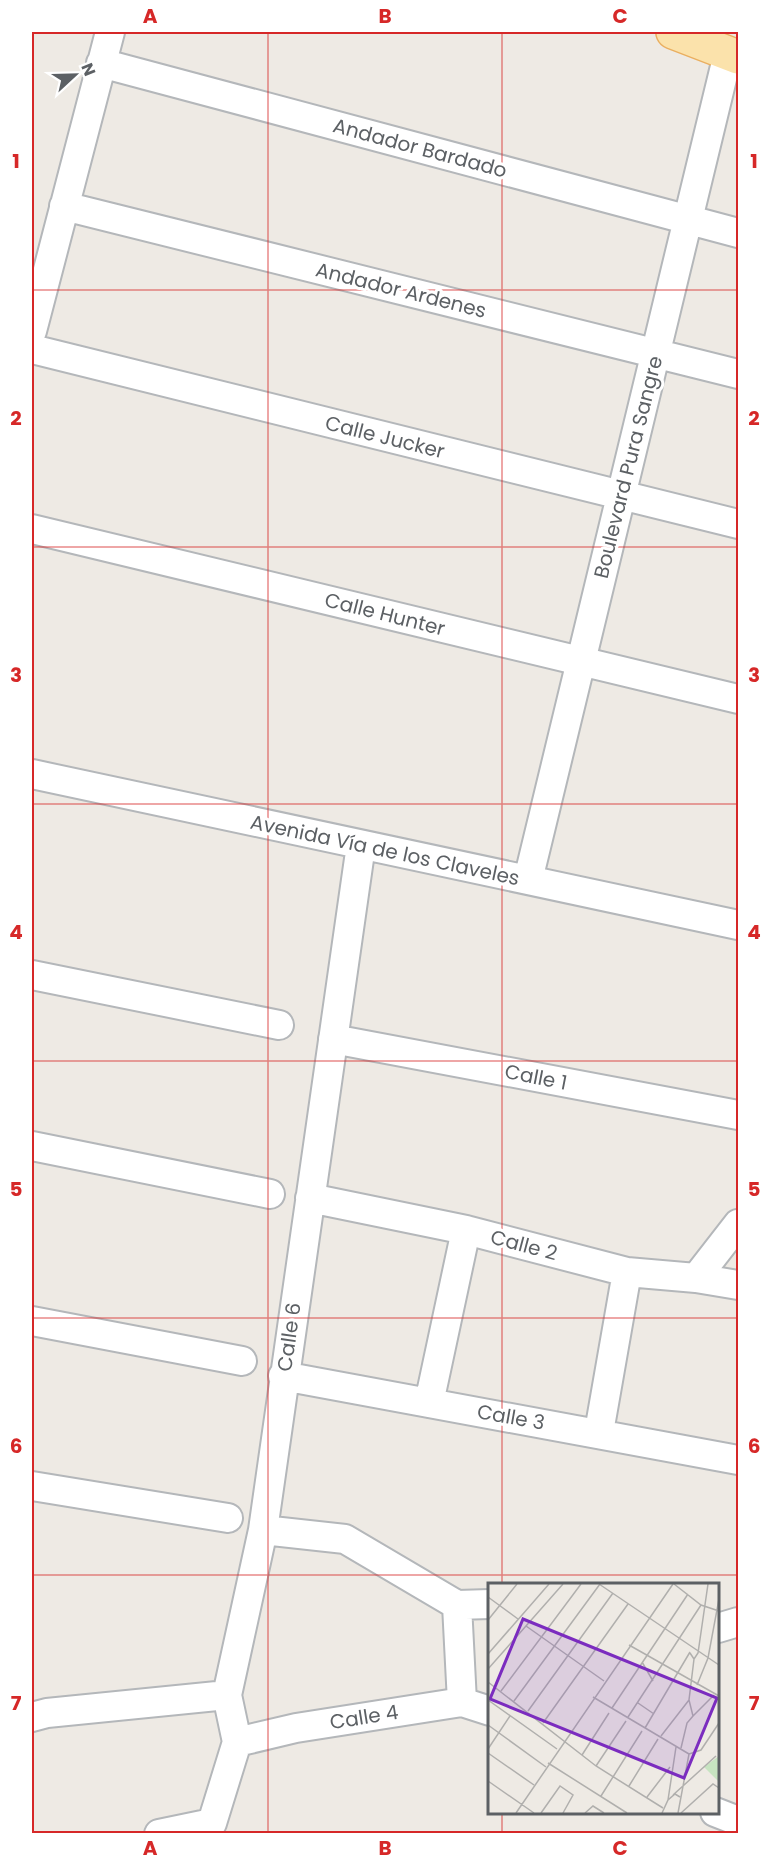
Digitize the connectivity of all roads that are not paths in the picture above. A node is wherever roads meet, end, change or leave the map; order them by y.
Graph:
1 (110, 32) edge
2 (673, 32) edge
3 (733, 56) edge
4 (101, 63) junction
5 (64, 206) junction
6 (687, 220) junction
7 (738, 233) edge
8 (32, 331) edge
9 (32, 350) edge
10 (655, 354) junction
11 (738, 374) edge
12 (621, 495) junction
13 (738, 524) edge
14 (32, 529) edge
15 (581, 662) junction
16 (738, 699) edge
17 (32, 774) edge
18 (361, 846) junction
19 (528, 880) junction
20 (738, 925) edge
21 (32, 975) edge
22 (279, 1025) dead end
23 (333, 1039) junction
24 (738, 1115) edge
25 (32, 1146) edge
26 (270, 1194) dead end
27 (310, 1198) junction
28 (738, 1224) edge
29 (466, 1230) junction
30 (627, 1272) junction
31 (696, 1278) junction
32 (738, 1286) edge
33 (32, 1321) edge
34 (242, 1361) dead end
35 (283, 1376) junction
36 (429, 1404) junction
37 (599, 1432) junction
38 (738, 1460) edge
39 (32, 1485) edge
40 (228, 1518) dead end
41 (263, 1530) junction
42 (488, 1604) edge
43 (457, 1605) junction
44 (738, 1622) edge
45 (719, 1627) edge
46 (227, 1695) junction
47 (462, 1702) junction
48 (488, 1711) edge
49 (37, 1713) edge
50 (237, 1742) junction
51 (719, 1814) edge
52 (738, 1821) edge
53 (215, 1828) edge
54 (159, 1833) edge

1 - 4 street
2 - 3 main road
3 - 6 street, Boulevard Pura Sangre
4 - 5 street
4 - 6 street, Andador Bardado
5 - 8 street
5 - 10 street, Andador Ardenes
6 - 7 street, Andador Bardado
6 - 10 street, Boulevard Pura Sangre
9 - 12 street, Calle Jucker
10 - 11 street, Andador Ardenes
10 - 12 street, Boulevard Pura Sangre
12 - 13 street, Calle Jucker
12 - 15 street, Boulevard Pura Sangre
14 - 15 street, Calle Hunter
15 - 16 street, Calle Hunter
15 - 19 street, Boulevard Pura Sangre
17 - 18 street, Avenida Vía de los Claveles
18 - 19 street, Avenida Vía de los Claveles
18 - 23 street, Calle 6
19 - 20 street, Avenida Vía de los Claveles
21 - 22 street
23 - 24 street, Calle 1
23 - 27 street, Calle 6
25 - 26 street
27 - 29 street, Calle 2
27 - 35 street, Calle 6
28 - 31 street
29 - 30 street, Calle 2
29 - 36 street
30 - 31 street, Calle 2
30 - 37 street
31 - 32 street, Calle 2
33 - 34 street
35 - 36 street, Calle 3
35 - 41 street, Calle 6
36 - 37 street, Calle 3
37 - 38 street, Calle 3
39 - 40 street
41 - 43 street
41 - 46 street, Calle 6
42 - 43 street
43 - 47 street
44 - 45 street
46 - 49 street
46 - 50 street, Calle 6
47 - 48 street, Calle 4
47 - 50 street, Calle 4
50 - 53 street, Calle 6
51 - 52 street
53 - 54 street

